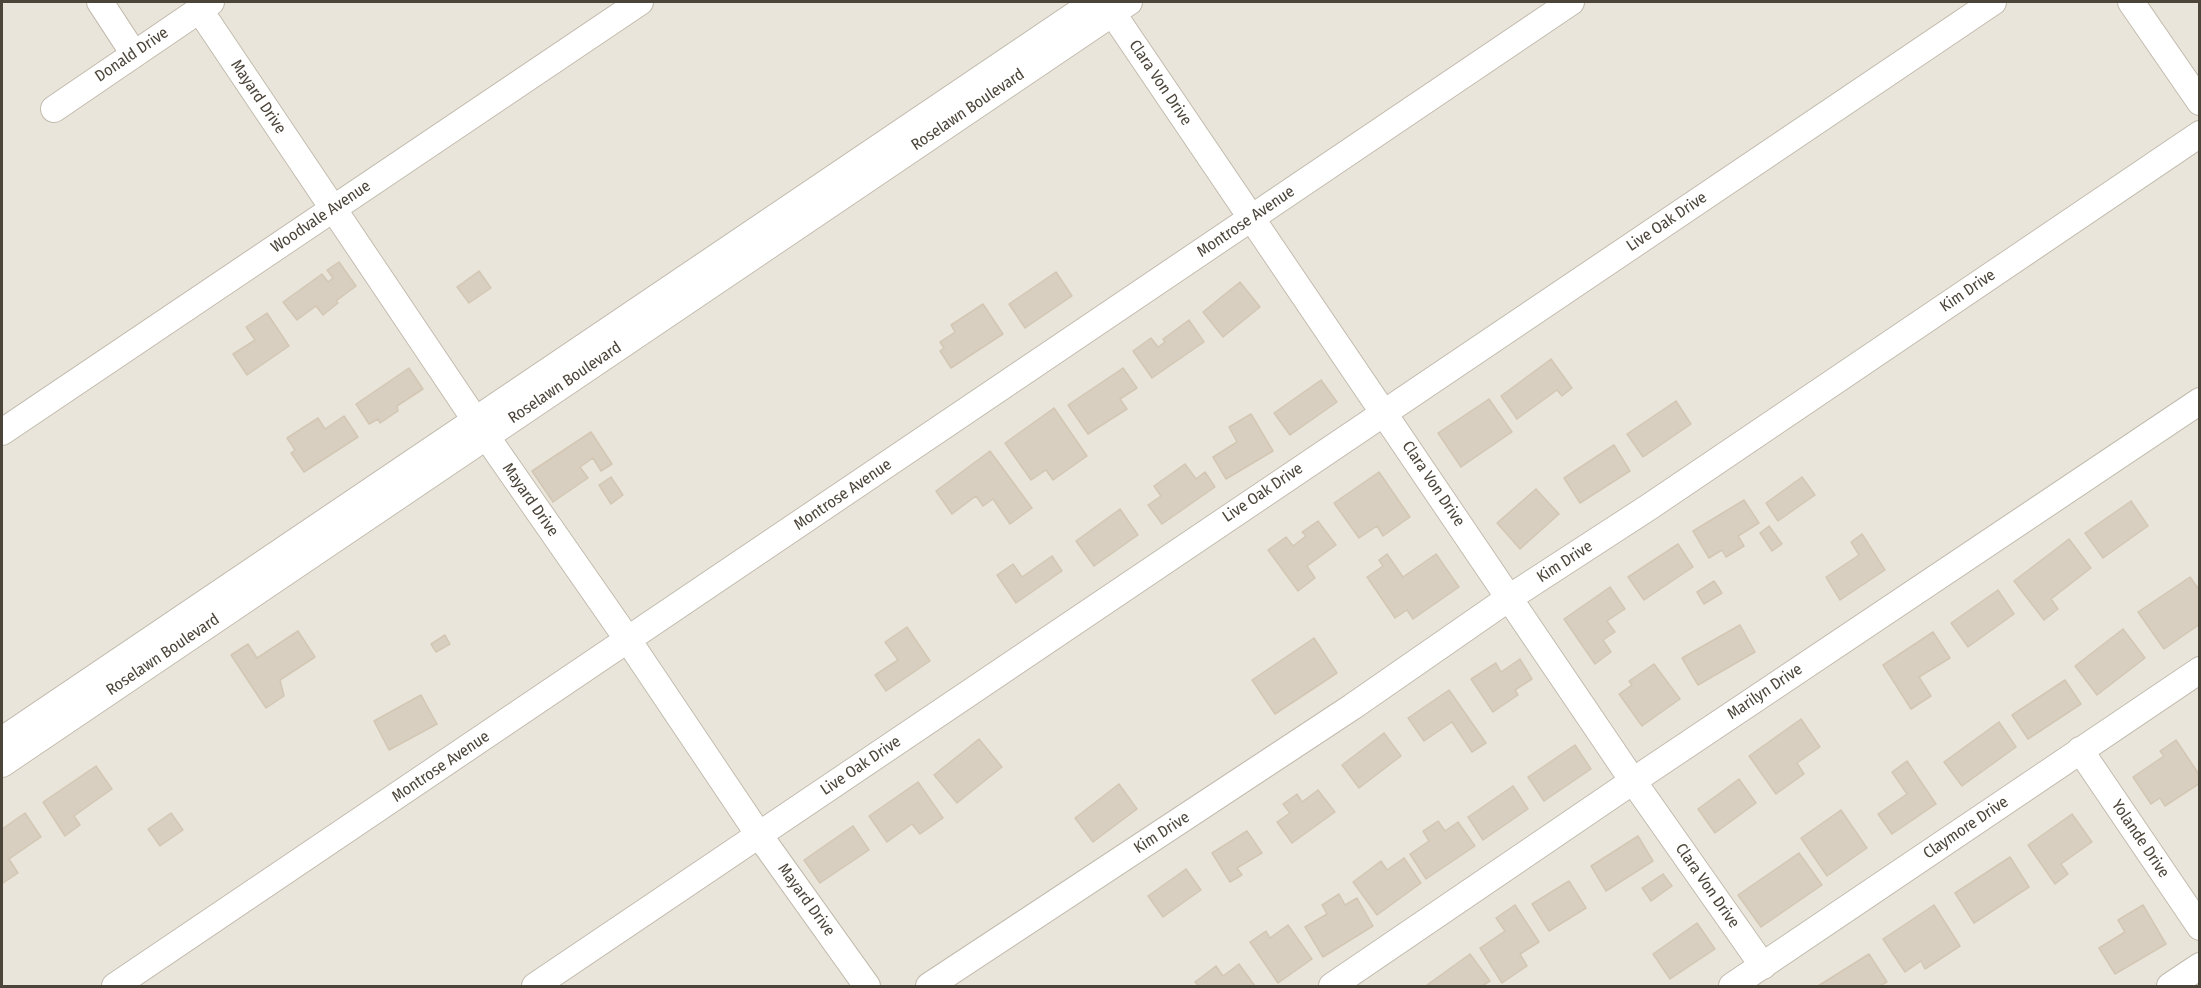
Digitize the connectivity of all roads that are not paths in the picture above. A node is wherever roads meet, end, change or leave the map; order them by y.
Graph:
1 (100, 2) edge
2 (640, 2) edge
3 (1571, 2) edge
4 (1993, 2) edge
5 (2131, 2) edge
6 (1110, 4) edge
7 (205, 5) edge
8 (134, 54) junction
9 (2199, 102) edge
10 (54, 109) dead end
11 (2199, 134) edge
12 (332, 209) junction
13 (1251, 219) junction
14 (2199, 401) edge
15 (1384, 412) junction
16 (480, 428) junction
17 (2, 432) edge
18 (1509, 598) junction
19 (628, 640) junction
20 (136, 661) junction
21 (2199, 670) edge
22 (2, 740) edge
23 (2080, 750) junction
24 (2, 764) edge
25 (1633, 781) junction
26 (759, 835) junction
27 (2199, 927) edge
28 (1763, 966) junction
29 (2199, 966) edge
30 (115, 987) edge
31 (535, 987) edge
32 (867, 987) edge
33 (929, 987) edge
34 (1332, 987) edge
35 (1732, 987) edge
36 (2170, 987) edge

1 - 8 street
2 - 12 street, Woodvale Avenue
3 - 13 street, Montrose Avenue
4 - 15 street, Live Oak Drive
5 - 9 street
6 - 13 street, Clara Von Drive
6 - 16 street, Roselawn Boulevard
7 - 8 street, Donald Drive
7 - 12 street, Mayard Drive
8 - 10 street, Donald Drive
11 - 18 street, Kim Drive
12 - 16 street, Mayard Drive
12 - 17 street, Woodvale Avenue
13 - 15 street, Clara Von Drive
13 - 19 street, Montrose Avenue
14 - 25 street, Marilyn Drive
15 - 18 street, Clara Von Drive
15 - 26 street, Live Oak Drive
16 - 19 street, Mayard Drive
16 - 20 street, Roselawn Boulevard
18 - 25 street, Clara Von Drive
18 - 33 street, Kim Drive
19 - 26 street, Mayard Drive
19 - 30 street, Montrose Avenue
20 - 22 street, Roselawn Boulevard
20 - 24 street, Roselawn Boulevard
21 - 23 street, Claymore Drive
23 - 27 street, Yolande Drive
23 - 28 street, Claymore Drive
25 - 28 street, Clara Von Drive
25 - 34 street, Marilyn Drive
26 - 31 street, Live Oak Drive
26 - 32 street, Mayard Drive
28 - 35 street, Claymore Drive
29 - 36 street

